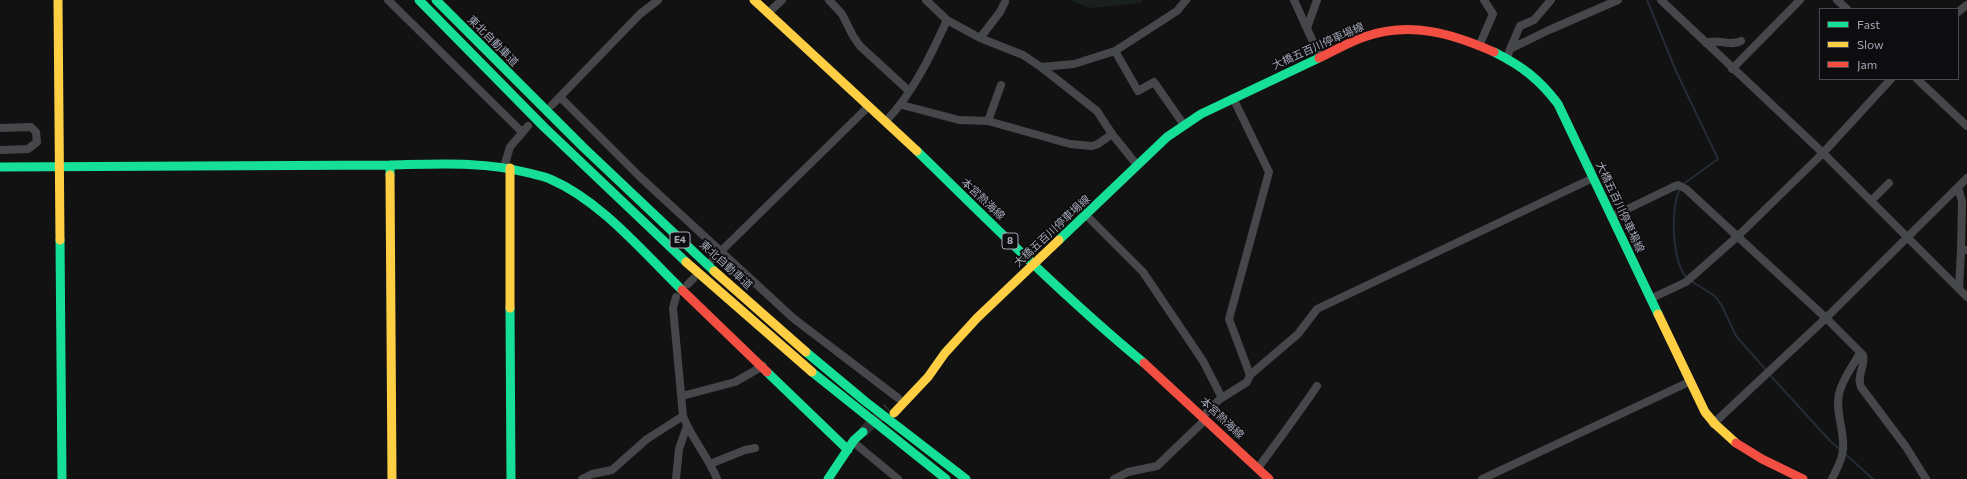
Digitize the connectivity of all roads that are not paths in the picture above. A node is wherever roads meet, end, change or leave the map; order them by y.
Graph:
1 (58, 0) edge
2 (388, 0) edge
3 (419, 0) edge
4 (436, 0) edge
5 (658, 0) edge
6 (754, 0) edge
7 (782, 0) edge
8 (829, 0) edge
9 (926, 0) edge
10 (1186, 0) edge
11 (1294, 0) edge
12 (1317, 0) edge
13 (1484, 0) edge
14 (1551, 0) edge
15 (1618, 0) edge
16 (1661, 0) edge
17 (1800, 0) edge
18 (1837, 0) edge
19 (1005, 2) dead end
20 (1967, 5) edge
21 (1846, 8) edge
22 (1959, 11) edge
23 (768, 13) junction
24 (947, 20) junction
25 (1307, 28) junction
26 (980, 38) junction
27 (1741, 41) dead end
28 (1706, 42) junction
29 (1479, 46) junction
30 (1115, 51) junction
31 (1508, 54) junction
32 (1320, 57) junction
33 (1041, 67) junction
34 (1732, 69) junction
35 (1890, 80) edge
36 (1918, 80) edge
37 (1001, 85) dead end
38 (909, 91) junction
39 (560, 97) junction
40 (1233, 98) junction
41 (552, 105) dead end
42 (902, 105) junction
43 (869, 106) junction
44 (886, 121) junction
45 (988, 121) junction
46 (1184, 125) junction
47 (1967, 126) edge
48 (0, 128) edge
49 (1112, 134) junction
50 (0, 150) edge
51 (1823, 153) junction
52 (390, 165) junction
53 (1137, 165) junction
54 (60, 166) junction
55 (0, 167) edge
56 (507, 168) junction
57 (1593, 178) junction
58 (1967, 178) edge
59 (1889, 183) dead end
60 (1958, 188) junction
61 (1871, 201) junction
62 (1086, 216) junction
63 (1611, 217) junction
64 (1738, 236) junction
65 (1908, 238) junction
66 (1964, 250) edge
67 (722, 251) junction
68 (712, 260) dead end
69 (1033, 264) junction
70 (1959, 289) junction
71 (676, 297) dead end
72 (1967, 297) edge
73 (1650, 300) junction
74 (1826, 318) junction
75 (945, 353) junction
76 (1860, 353) junction
77 (762, 366) junction
78 (1250, 375) junction
79 (1689, 382) junction
80 (828, 386) junction
81 (1317, 386) dead end
82 (682, 396) junction
83 (898, 398) junction
84 (1222, 398) junction
85 (683, 416) junction
86 (1204, 418) junction
87 (1713, 424) junction
88 (687, 426) junction
89 (858, 446) junction
90 (755, 448) dead end
91 (848, 450) junction
92 (942, 462) junction
93 (710, 464) junction
94 (1258, 468) junction
95 (1267, 478) edge
96 (62, 479) edge
97 (392, 479) edge
98 (511, 479) edge
99 (583, 479) edge
100 (676, 479) edge
101 (717, 479) edge
102 (828, 479) edge
103 (898, 479) edge
104 (932, 479) edge
105 (946, 479) edge
106 (966, 479) edge
107 (970, 479) edge
108 (1114, 479) edge
109 (1482, 479) edge
110 (1803, 479) edge
111 (1832, 479) edge
112 (1926, 479) edge

1 - 54 main road
2 - 56 street
3 - 80 main road, E4
4 - 92 main road, 東北自動車道 / E4
5 - 39 street
6 - 23 main road, 本宮熱海線 / 8
7 - 23 street
8 - 38 street
9 - 24 street
10 - 30 street
11 - 25 street
12 - 25 street
13 - 29 street
14 - 31 street
15 - 31 street
16 - 28 street
17 - 34 street
18 - 21 street
19 - 26 street
20 - 22 street
23 - 43 main road, 本宮熱海線 / 8
24 - 26 street
24 - 38 street
25 - 32 street
26 - 33 street
27 - 28 street
28 - 34 street
29 - 31 main road, 大橋五百川停車場線
29 - 32 main road, 大橋五百川停車場線
30 - 33 street
30 - 46 street
31 - 57 main road, 大橋五百川停車場線
32 - 40 main road, 大橋五百川停車場線
33 - 49 street
34 - 51 street
35 - 51 street
36 - 47 street
37 - 45 street
38 - 42 street
39 - 41 street
39 - 67 street
40 - 46 main road, 大橋五百川停車場線
40 - 78 street
42 - 44 street
42 - 45 street
43 - 44 main road, 本宮熱海線 / 8
43 - 67 street
44 - 69 main road, 本宮熱海線 / 8
45 - 49 street
46 - 53 main road, 大橋五百川停車場線
48 - 50 street
49 - 53 street
51 - 61 street
51 - 64 street
52 - 54 main road
52 - 56 main road
52 - 97 main road
53 - 62 main road, 大橋五百川停車場線
54 - 55 main road
54 - 96 main road
56 - 77 main road
56 - 98 main road
57 - 63 main road, 大橋五百川停車場線
57 - 78 street
58 - 60 street
59 - 61 street
60 - 65 street
60 - 66 street
61 - 65 street
62 - 69 main road, 大橋五百川停車場線
62 - 84 street
63 - 64 street
63 - 73 main road, 大橋五百川停車場線
64 - 73 street
64 - 74 street
65 - 70 street
65 - 74 street
66 - 70 street
67 - 68 street
67 - 83 street
69 - 75 main road, 大橋五百川停車場線
69 - 86 main road, 本宮熱海線 / 8
70 - 72 street
71 - 82 street
73 - 79 main road, 大橋五百川停車場線
74 - 76 street
74 - 87 street
75 - 83 main road, 大橋五百川停車場線
75 - 83 main road, 大橋五百川停車場線
76 - 111 street
76 - 112 street
77 - 82 street
77 - 91 main road
78 - 84 street
79 - 87 main road, 大橋五百川停車場線
79 - 109 street
80 - 104 main road
80 - 105 main road, E4
81 - 94 street
82 - 85 street
84 - 86 street
85 - 88 street
85 - 99 street
86 - 94 main road, 本宮熱海線 / 8
86 - 108 street
87 - 110 main road, 大橋五百川停車場線
88 - 93 street
88 - 100 street
89 - 91 main road
89 - 91 main road
89 - 103 street
90 - 93 street
91 - 102 main road
92 - 106 main road, 東北自動車道 / E4
92 - 107 main road
93 - 101 street
94 - 95 main road, 本宮熱海線 / 8

